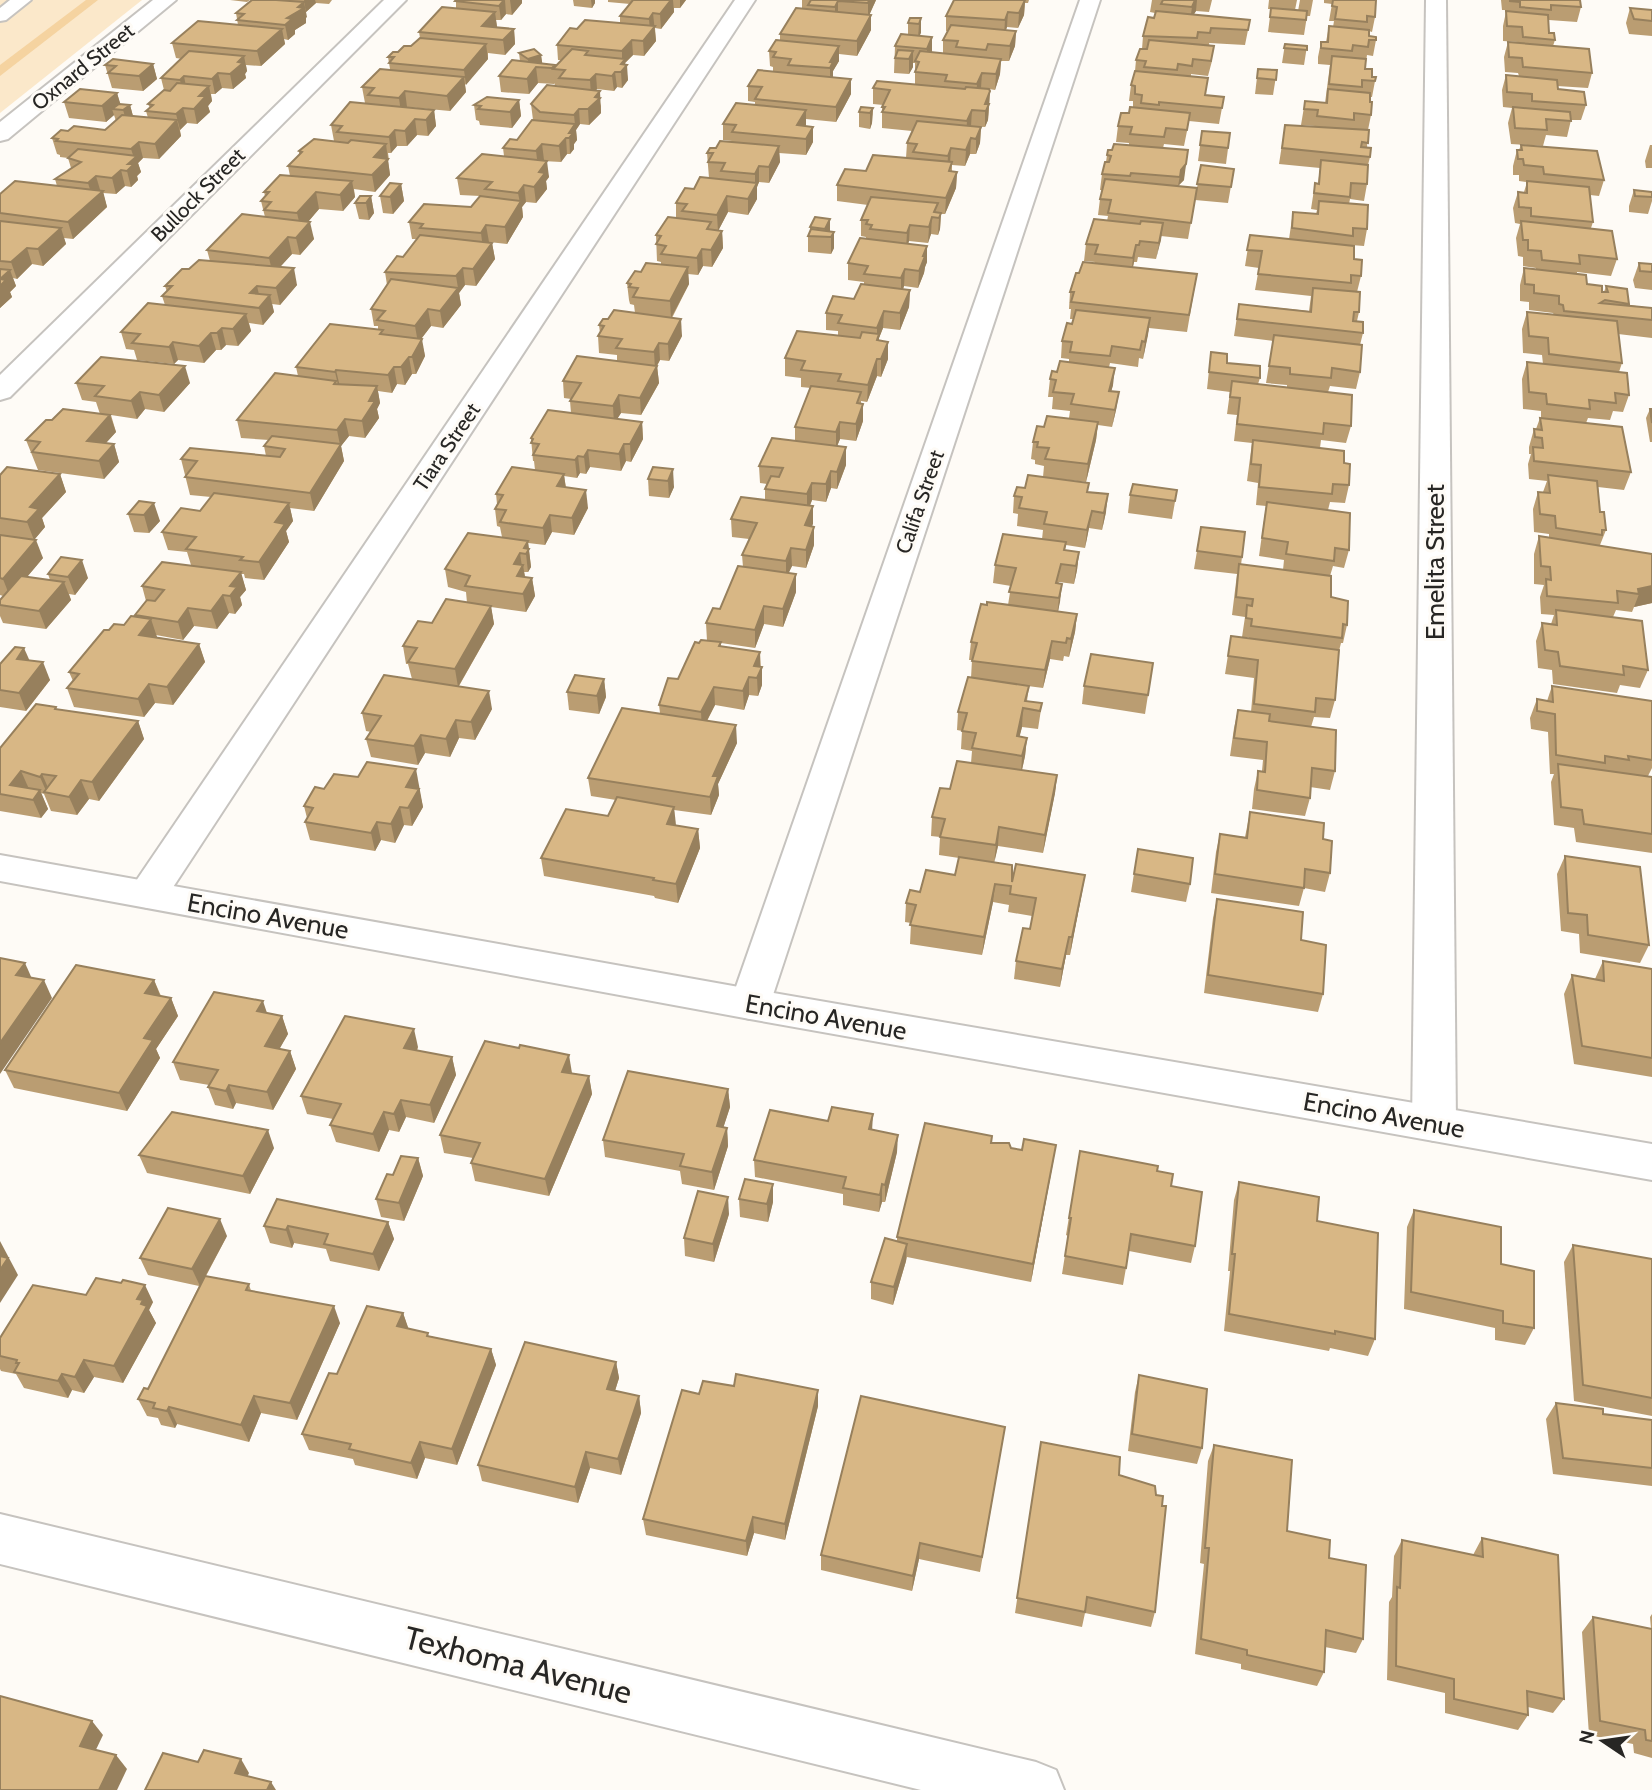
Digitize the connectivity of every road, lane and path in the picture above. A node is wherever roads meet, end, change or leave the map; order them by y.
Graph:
1 (22, 0) edge
2 (166, 0) edge
3 (396, 0) edge
4 (745, 0) edge
5 (1090, 0) edge
6 (1436, 0) edge
7 (0, 16) edge
8 (0, 135) edge
9 (0, 391) edge
10 (0, 869) edge
11 (148, 894) junction
12 (750, 1004) junction
13 (1434, 1124) junction
14 (1652, 1161) edge
15 (0, 1539) edge
16 (1036, 1790) edge

1 - 7 lane
2 - 8 street, Oxnard Street
3 - 9 street, Bullock Street
4 - 11 street, Tiara Street
5 - 12 street, Califa Street
6 - 13 street, Emelita Street
10 - 11 street, Encino Avenue
11 - 12 street, Encino Avenue
12 - 13 street, Encino Avenue
13 - 14 street, Encino Avenue
15 - 16 street, Texhoma Avenue

